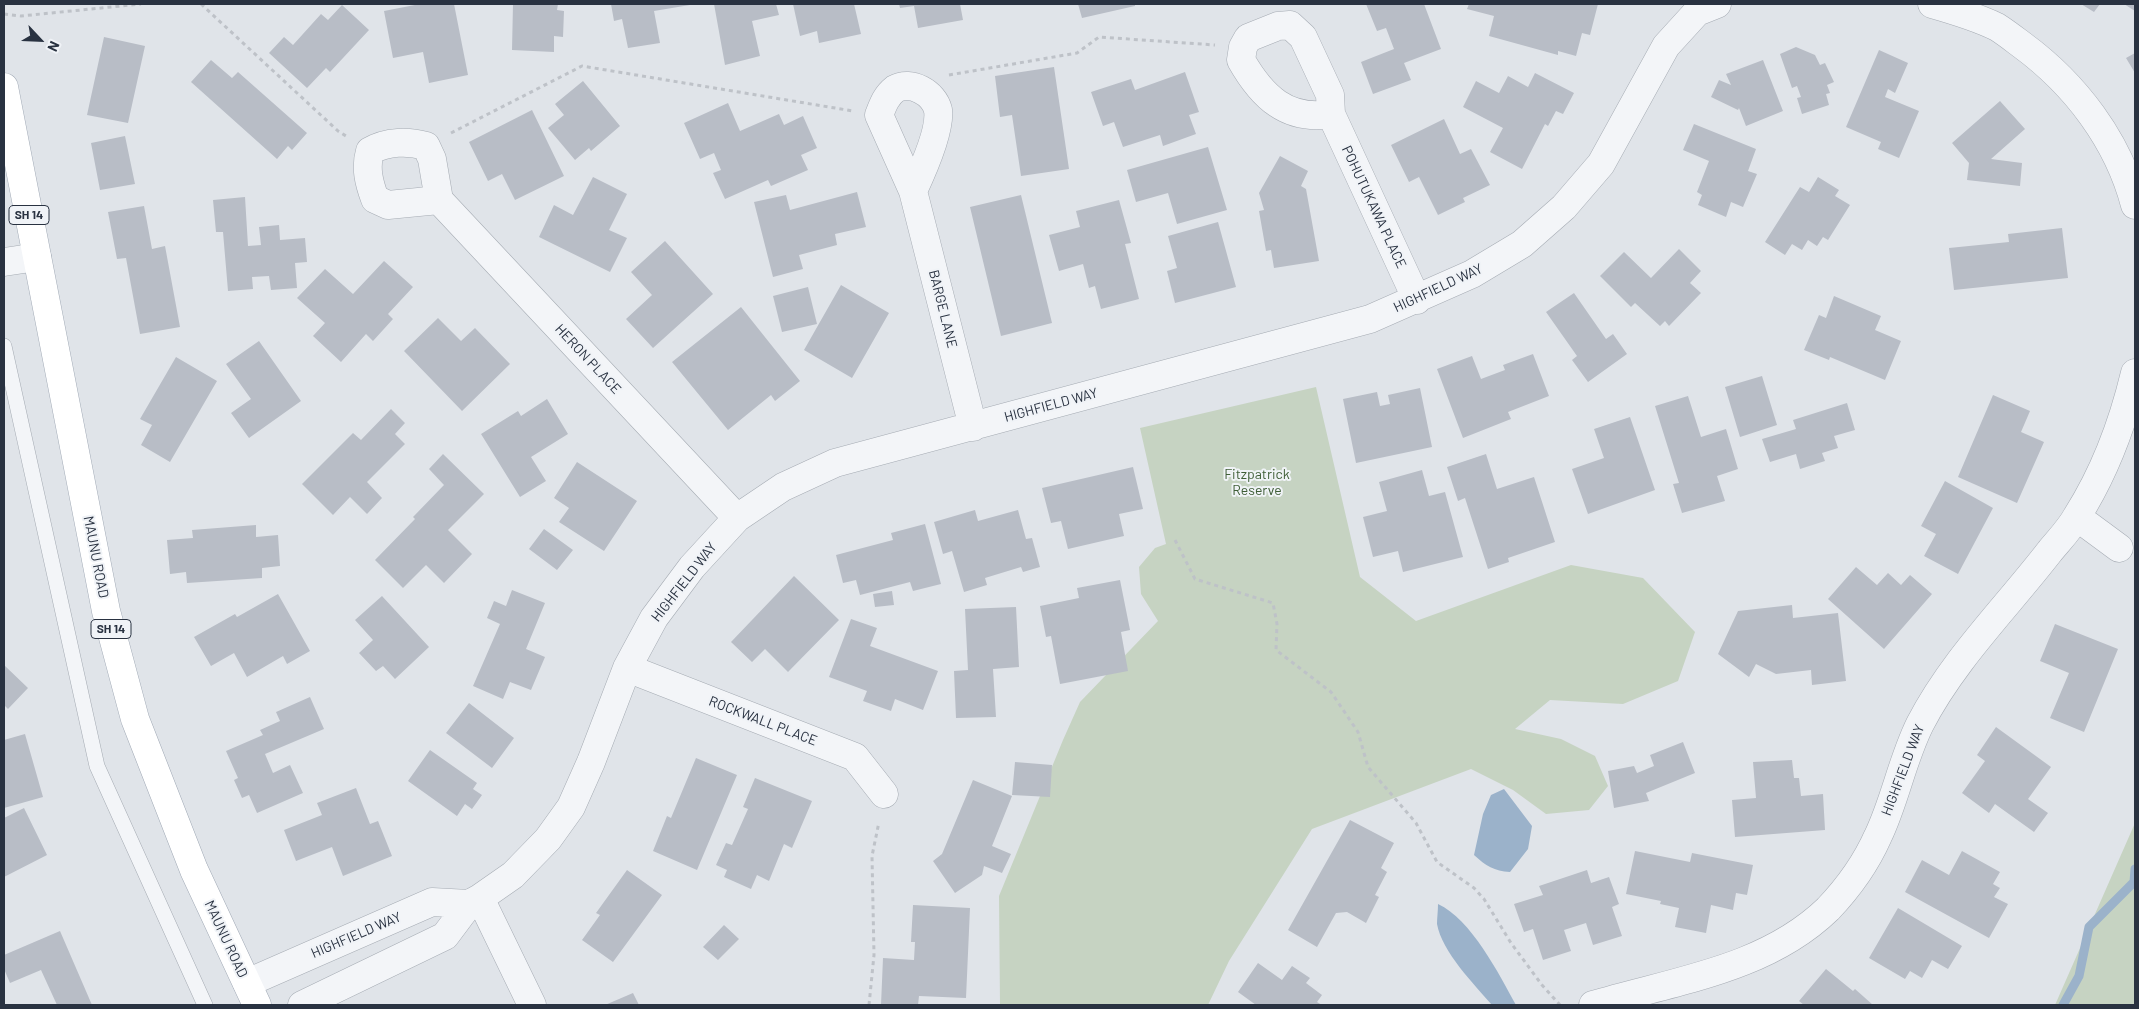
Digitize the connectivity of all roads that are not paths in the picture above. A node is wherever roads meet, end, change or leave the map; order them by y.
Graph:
1 (1717, 4) edge
2 (1932, 4) edge
3 (4, 87) edge
4 (1331, 114) junction
5 (913, 191) junction
6 (439, 200) junction
7 (2135, 205) edge
8 (37, 257) junction
9 (4, 262) edge
10 (1417, 300) junction
11 (4, 346) edge
12 (2135, 373) edge
13 (973, 427) junction
14 (2077, 517) junction
15 (737, 518) junction
16 (2119, 548) dead end
17 (627, 668) junction
18 (884, 794) road end
19 (475, 901) junction
20 (252, 994) edge
21 (1598, 1004) edge
22 (205, 1005) edge
23 (302, 1005) edge
24 (532, 1005) edge

1 - 10 street, HIGHFIELD WAY
2 - 7 street
3 - 8 main road, MAUNU ROAD / SH 14
4 - 4 street, POHUTUKAWA PLACE
4 - 10 street, POHUTUKAWA PLACE
5 - 5 street, BARGE LANE
5 - 13 street, BARGE LANE
6 - 6 street
6 - 15 street, HERON PLACE
8 - 9 street
8 - 20 main road, MAUNU ROAD / SH 14
10 - 13 street, HIGHFIELD WAY
11 - 22 lane
12 - 14 street, HIGHFIELD WAY
13 - 15 street, HIGHFIELD WAY
14 - 16 street
14 - 21 street, HIGHFIELD WAY
15 - 17 street, HIGHFIELD WAY
17 - 18 street, ROCKWALL PLACE
17 - 19 street, HIGHFIELD WAY
19 - 20 street, HIGHFIELD WAY
19 - 23 street, HIGHFIELD WAY
19 - 24 street

